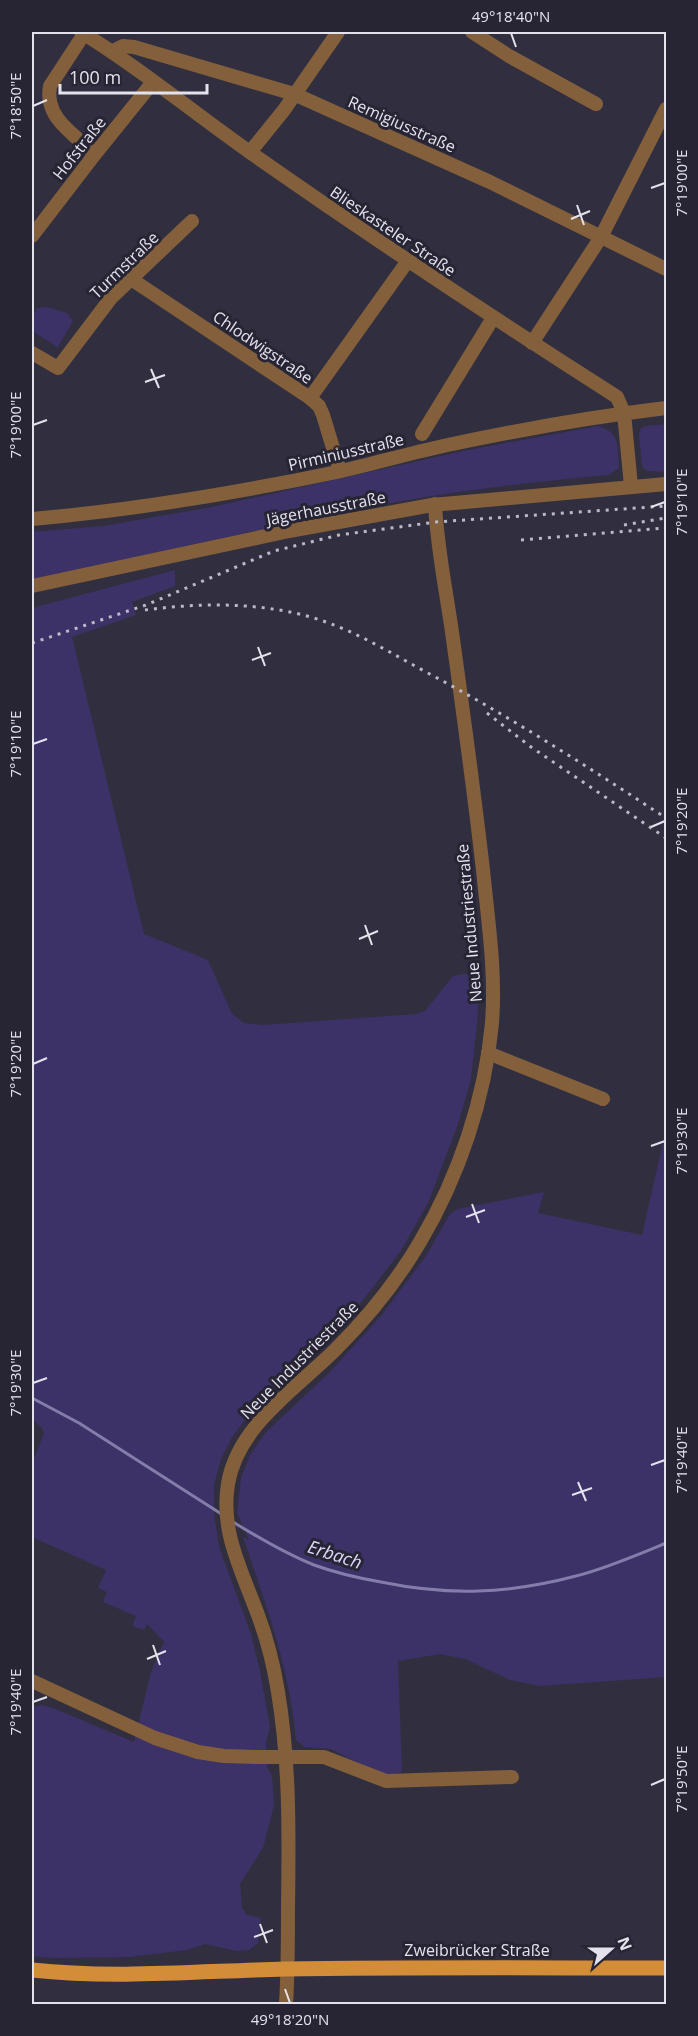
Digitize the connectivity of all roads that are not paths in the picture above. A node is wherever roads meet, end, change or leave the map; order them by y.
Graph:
1 (338, 32) edge
2 (472, 32) edge
3 (83, 33) edge
4 (113, 51) junction
5 (153, 82) junction
6 (294, 94) junction
7 (596, 104) dead end
8 (666, 110) edge
9 (250, 152) junction
10 (95, 153) junction
11 (192, 221) dead end
12 (32, 236) edge
13 (601, 237) junction
14 (408, 262) junction
15 (666, 269) edge
16 (131, 279) junction
17 (493, 318) junction
18 (532, 343) junction
19 (32, 353) edge
20 (310, 398) junction
21 (666, 408) edge
22 (624, 413) junction
23 (422, 434) dead end
24 (340, 471) junction
25 (666, 484) edge
26 (630, 486) junction
27 (435, 504) junction
28 (32, 519) edge
29 (32, 586) edge
30 (488, 1053) junction
31 (603, 1099) dead end
32 (32, 1682) edge
33 (286, 1756) junction
34 (512, 1777) dead end
35 (666, 1968) edge
36 (287, 1969) junction
37 (32, 1970) edge
38 (285, 2004) edge

1 - 6 street
2 - 7 street
3 - 4 street, Blieskasteler Straße
3 - 10 street
4 - 5 street, Blieskasteler Straße
4 - 6 street, Remigiusstraße
5 - 9 street, Blieskasteler Straße
5 - 10 street, Hofstraße
6 - 9 street
6 - 13 street, Remigiusstraße
8 - 13 street
9 - 14 street, Blieskasteler Straße
10 - 12 street, Hofstraße
11 - 16 street, Turmstraße
13 - 15 street, Remigiusstraße
13 - 18 street
14 - 17 street, Blieskasteler Straße
14 - 20 street
16 - 19 street, Turmstraße
16 - 20 street, Chlodwigstraße
17 - 18 street, Blieskasteler Straße
17 - 23 street
18 - 22 street, Blieskasteler Straße
20 - 24 street, Chlodwigstraße
21 - 22 street, Pirminiusstraße
22 - 24 street, Pirminiusstraße
22 - 26 street
24 - 28 street, Pirminiusstraße
25 - 26 street, Jägerhausstraße
26 - 27 street, Jägerhausstraße
27 - 29 street, Jägerhausstraße
27 - 30 street, Neue Industriestraße
30 - 31 street
30 - 33 street, Neue Industriestraße
32 - 33 street
33 - 34 street
33 - 36 street, Neue Industriestraße
35 - 36 main road, Zweibrücker Straße
36 - 37 main road, Zweibrücker Straße
36 - 38 street, Neue Industriestraße

